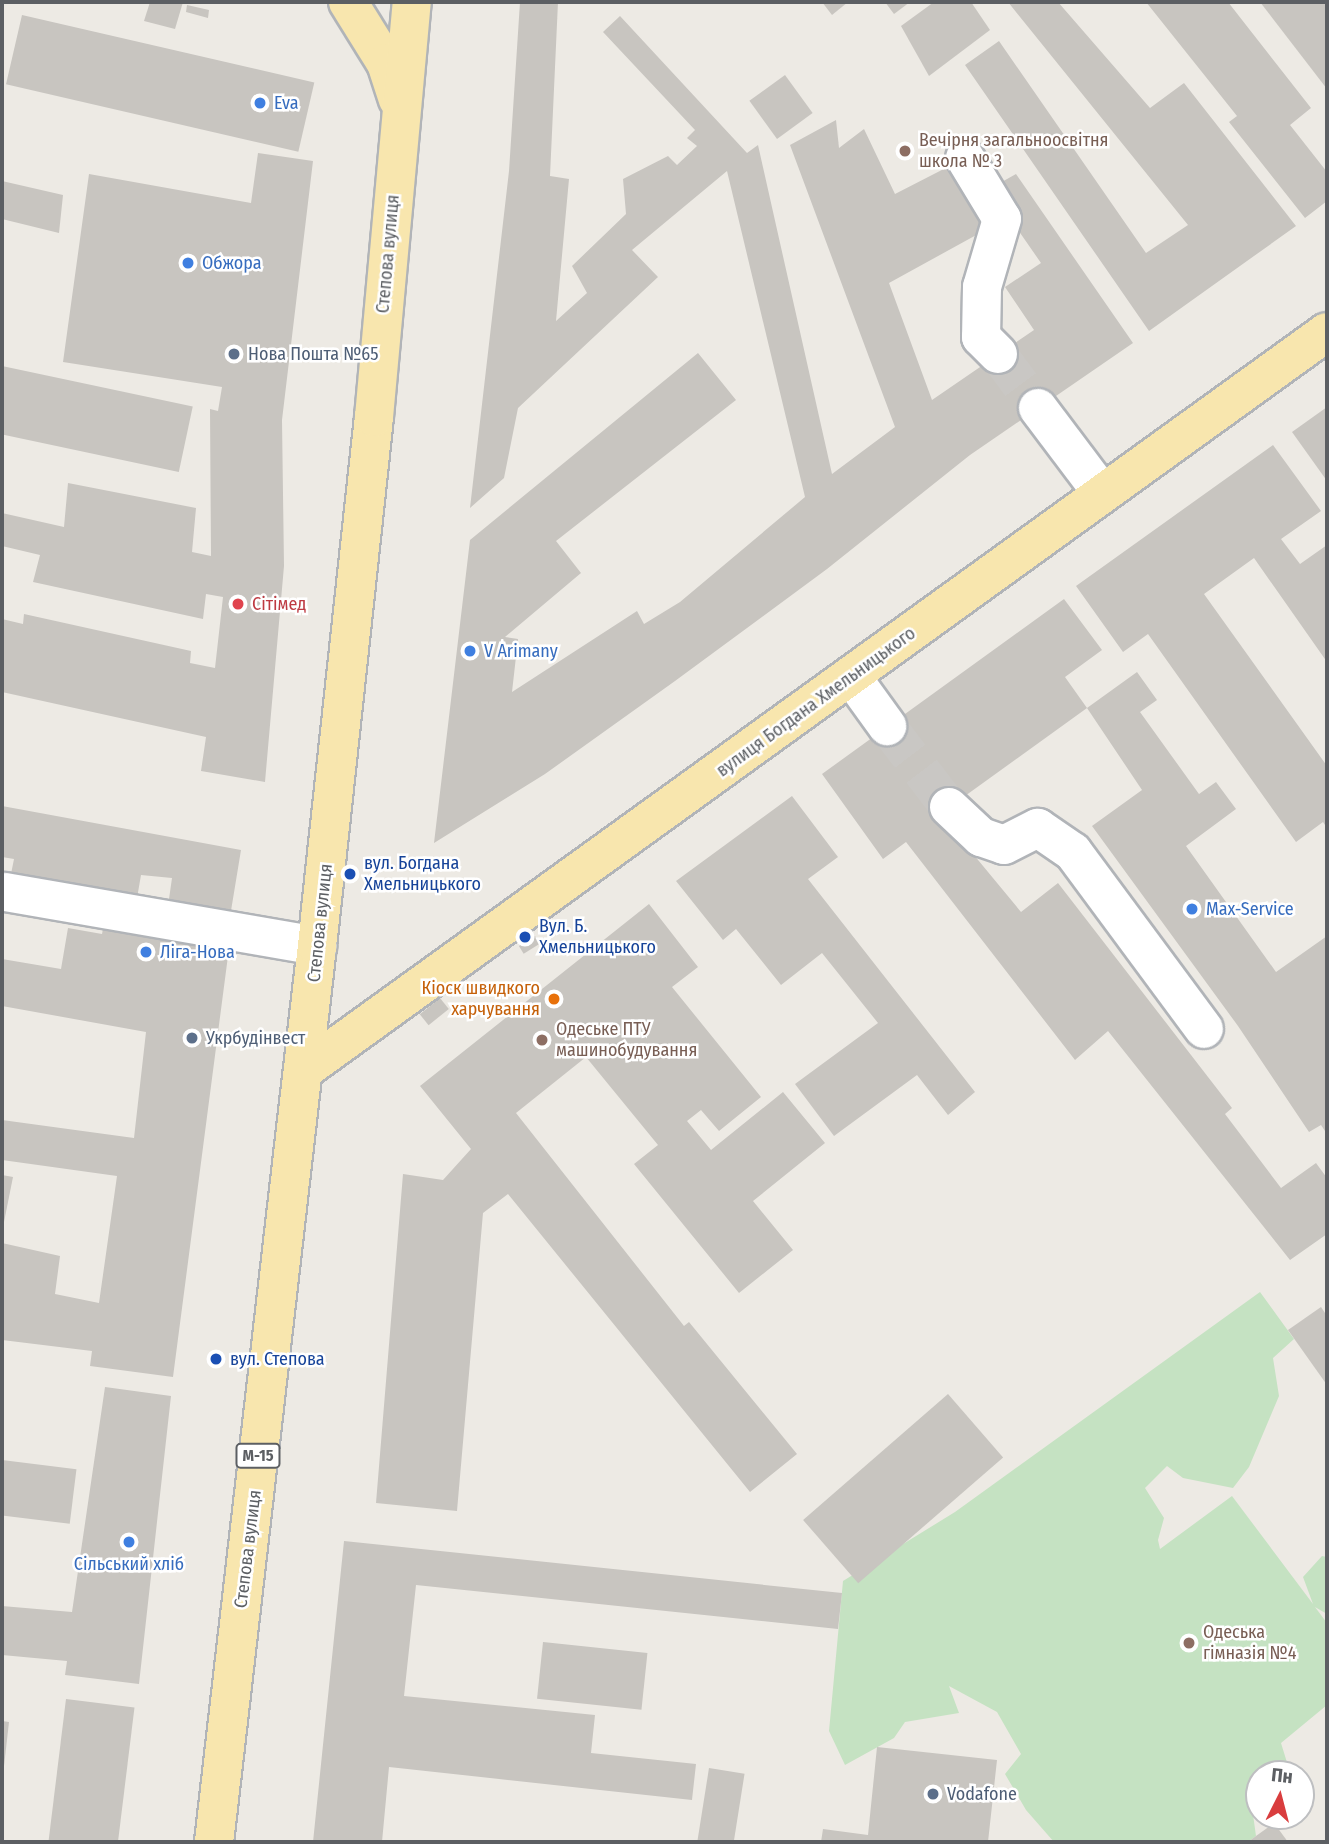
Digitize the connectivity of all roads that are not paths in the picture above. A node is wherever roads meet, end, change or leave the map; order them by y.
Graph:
1 (348, 2) edge
2 (412, 2) edge
3 (401, 107) junction
4 (965, 158) dead end
5 (1327, 332) edge
6 (998, 354) tunnel mouth
7 (1038, 408) tunnel mouth
8 (1102, 493) junction
9 (851, 676) junction
10 (887, 726) tunnel mouth
11 (949, 807) tunnel mouth
12 (5, 892) dead end
13 (317, 946) junction
14 (1204, 1029) dead end
15 (304, 1070) junction
16 (214, 1842) edge

1 - 3 main road
2 - 3 main road, Степова вулиця
3 - 13 main road, Степова вулиця
4 - 6 lane
5 - 8 main road, вулиця Богдана Хмельницького
7 - 8 lane
8 - 9 main road, вулиця Богдана Хмельницького
9 - 10 lane
9 - 15 main road, вулиця Богдана Хмельницького
11 - 14 lane
12 - 13 lane
13 - 15 main road, Степова вулиця
15 - 16 main road, Степова вулиця / М-15

